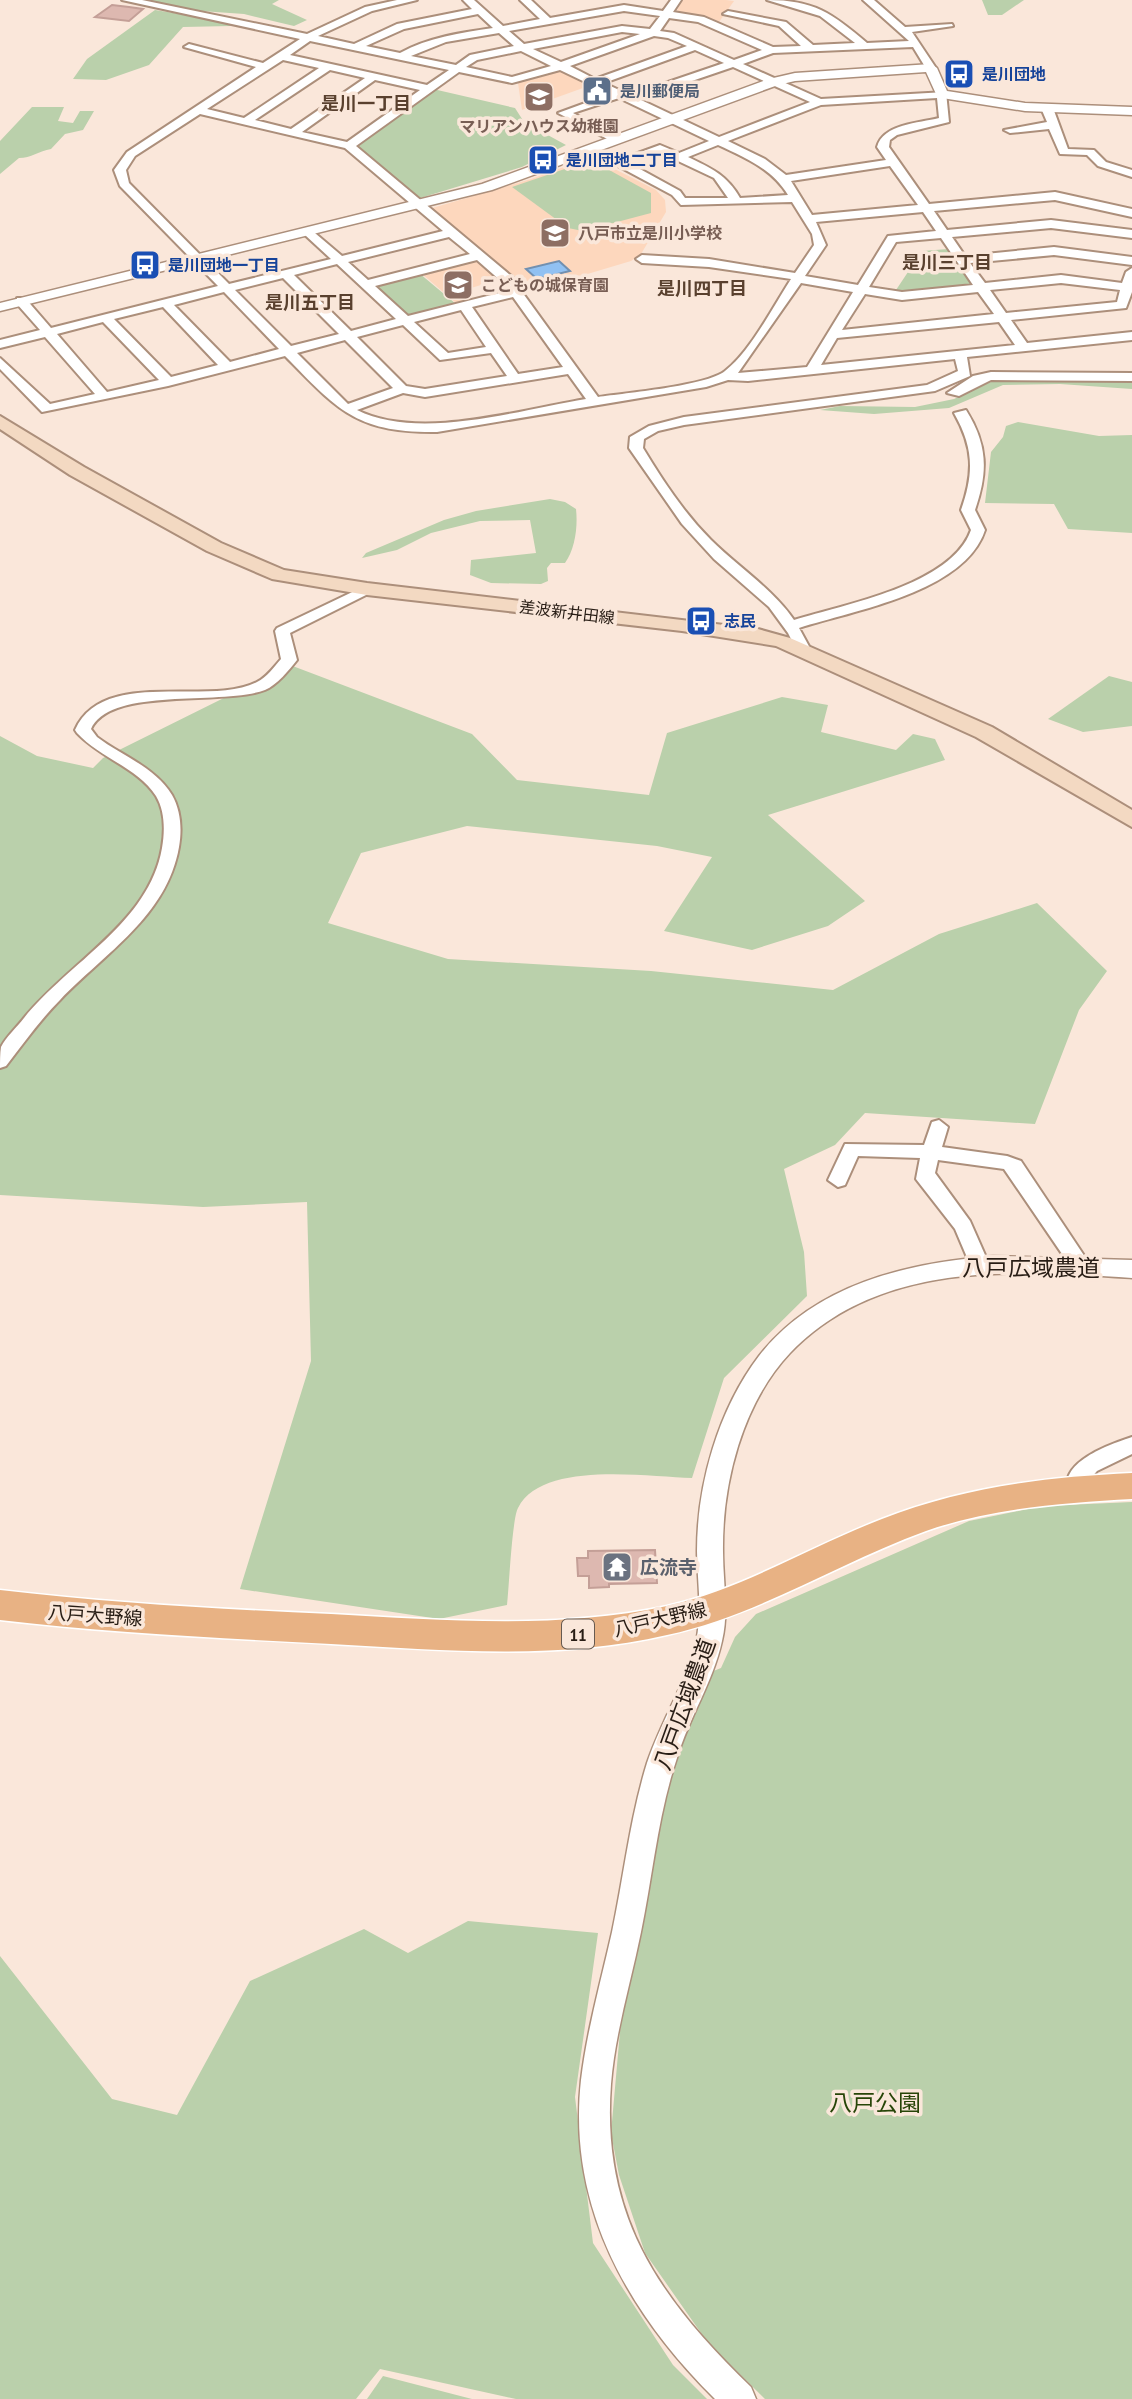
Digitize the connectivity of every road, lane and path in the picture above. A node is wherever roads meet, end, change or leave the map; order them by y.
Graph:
1 (127, 0) edge
2 (412, 0) edge
3 (468, 0) edge
4 (542, 0) edge
5 (676, 0) edge
6 (739, 0) edge
7 (772, 0) edge
8 (831, 0) edge
9 (868, 0) edge
10 (526, 1) edge
11 (815, 6) junction
12 (479, 11) junction
13 (667, 13) junction
14 (728, 14) junction
15 (547, 20) junction
16 (948, 26) dead end
17 (719, 27) junction
18 (500, 29) junction
19 (904, 30) junction
20 (653, 33) junction
21 (309, 37) junction
22 (917, 44) junction
23 (189, 47) dead end
24 (356, 47) junction
25 (695, 47) junction
26 (865, 47) junction
27 (522, 48) junction
28 (811, 49) junction
29 (772, 50) junction
30 (281, 56) junction
31 (401, 57) junction
32 (732, 63) junction
33 (562, 65) junction
34 (264, 66) junction
35 (327, 67) junction
36 (931, 68) junction
37 (455, 69) junction
38 (373, 77) junction
39 (596, 82) junction
40 (774, 82) junction
41 (428, 89) junction
42 (942, 94) junction
43 (627, 96) junction
44 (819, 102) junction
45 (1047, 108) junction
46 (198, 110) junction
47 (1132, 111) edge
48 (674, 119) junction
49 (246, 121) junction
50 (1054, 125) junction
51 (1010, 130) dead end
52 (293, 132) junction
53 (617, 140) junction
54 (719, 141) junction
55 (349, 146) junction
56 (678, 157) junction
57 (892, 162) junction
58 (1132, 174) edge
59 (784, 179) junction
60 (797, 198) junction
61 (736, 202) junction
62 (417, 205) junction
63 (925, 209) junction
64 (1132, 213) edge
65 (809, 219) junction
66 (309, 232) junction
67 (449, 233) junction
68 (943, 234) junction
69 (1132, 234) edge
70 (477, 256) junction
71 (196, 259) junction
72 (642, 259) dead end
73 (339, 260) junction
74 (961, 260) junction
75 (1132, 261) edge
76 (1132, 272) edge
77 (285, 273) junction
78 (799, 278) junction
79 (366, 284) junction
80 (225, 287) junction
81 (980, 288) junction
82 (1130, 288) edge
83 (860, 291) junction
84 (516, 292) junction
85 (21, 301) junction
86 (165, 302) junction
87 (464, 305) junction
88 (0, 307) edge
89 (106, 318) junction
90 (1002, 318) junction
91 (405, 320) junction
92 (48, 331) junction
93 (832, 335) junction
94 (348, 336) junction
95 (1132, 336) edge
96 (0, 344) edge
97 (1023, 347) junction
98 (495, 349) junction
99 (288, 351) junction
100 (960, 354) junction
101 (0, 362) edge
102 (227, 367) junction
103 (812, 369) junction
104 (571, 370) junction
105 (727, 376) junction
106 (1132, 377) edge
107 (514, 379) junction
108 (167, 382) junction
109 (402, 389) junction
110 (104, 396) junction
111 (846, 400) junction
112 (594, 401) junction
113 (346, 409) junction
114 (961, 413) dead end
115 (0, 421) edge
116 (367, 589) junction
117 (789, 626) junction
118 (803, 650) junction
119 (1132, 820) edge
120 (0, 1062) edge
121 (939, 1127) dead end
122 (931, 1152) junction
123 (838, 1180) dead end
124 (979, 1264) junction
125 (1080, 1265) junction
126 (1132, 1269) edge
127 (1132, 1445) edge
128 (1132, 1486) edge
129 (1078, 1489) junction
130 (0, 1605) edge
131 (712, 1608) junction
132 (739, 2399) edge

1 - 21 street
2 - 21 street
3 - 12 street
4 - 10 street
5 - 13 street
6 - 14 street
7 - 11 street
8 - 11 street
9 - 19 street
10 - 15 street
11 - 26 street
12 - 18 street
12 - 24 street
13 - 15 street
13 - 17 street
13 - 20 street
14 - 17 street
14 - 28 street
15 - 18 street
16 - 19 street
17 - 29 street
18 - 27 street
18 - 31 street
19 - 22 street
20 - 25 street
20 - 27 street
20 - 33 street
21 - 24 street
21 - 30 street
22 - 26 street
22 - 36 street
23 - 34 street
24 - 31 street
25 - 32 street
25 - 39 street
26 - 28 street
27 - 33 street
27 - 37 street
28 - 29 street
29 - 32 street
30 - 34 street
30 - 35 street
31 - 37 street
32 - 40 street
32 - 43 street
33 - 37 street
33 - 39 street
34 - 46 street
35 - 38 street
35 - 49 street
36 - 40 street
36 - 42 street
37 - 41 street
38 - 41 street
38 - 52 street
39 - 43 street
40 - 44 street
40 - 48 street
41 - 55 street
42 - 44 street
42 - 45 street
42 - 57 street
43 - 48 street
43 - 53 street
44 - 54 street
45 - 47 street
45 - 50 street
46 - 49 street
46 - 71 street
48 - 53 street
48 - 54 street
49 - 52 street
50 - 51 street
50 - 58 street
52 - 55 street
53 - 62 street
54 - 56 street
54 - 59 street
55 - 62 street
56 - 61 street
56 - 61 street
57 - 59 street
57 - 63 street
59 - 60 street
60 - 61 street
60 - 65 street
62 - 66 street
62 - 67 street
63 - 64 street
63 - 65 street
63 - 68 street
65 - 78 street
66 - 71 street
66 - 73 street
67 - 70 street
67 - 73 street
68 - 69 street
68 - 74 street
68 - 83 street
70 - 79 street
70 - 84 street
71 - 80 street
71 - 85 street
72 - 78 street
73 - 77 street
73 - 79 street
74 - 75 street
74 - 81 street
76 - 82 street
77 - 80 street
77 - 94 street
78 - 83 street
78 - 105 street
79 - 91 street
80 - 86 street
80 - 99 street
81 - 82 street
81 - 83 street
81 - 90 street
82 - 90 street
83 - 93 street
84 - 87 street
84 - 104 street
85 - 88 street
85 - 92 street
86 - 89 street
86 - 102 street
87 - 91 street
87 - 98 street
89 - 92 street
89 - 108 street
90 - 93 street
90 - 97 street
91 - 94 street
91 - 98 street
92 - 96 street
92 - 110 street
93 - 103 street
94 - 99 street
94 - 109 street
95 - 97 street
97 - 100 street
98 - 107 street
99 - 102 street
99 - 113 street
100 - 103 street
100 - 111 street
101 - 110 street
102 - 108 street
103 - 105 street
104 - 107 street
104 - 112 street
105 - 112 street
106 - 111 street
107 - 109 street
108 - 110 street
109 - 113 street
111 - 117 street
112 - 113 street
114 - 117 street
115 - 116 main road, 差波新井田線
116 - 118 main road, 差波新井田線
116 - 120 street
117 - 118 street
118 - 119 main road, 差波新井田線
121 - 122 street
122 - 123 street
122 - 124 street
122 - 125 street
124 - 125 street, 八戸広域農道
124 - 131 street, 八戸広域農道
125 - 126 street, 八戸広域農道
127 - 129 street
128 - 129 main road, 八戸大野線 / 11
129 - 131 main road, 八戸大野線 / 11
130 - 131 main road, 八戸大野線 / 11
131 - 132 street, 八戸広域農道

